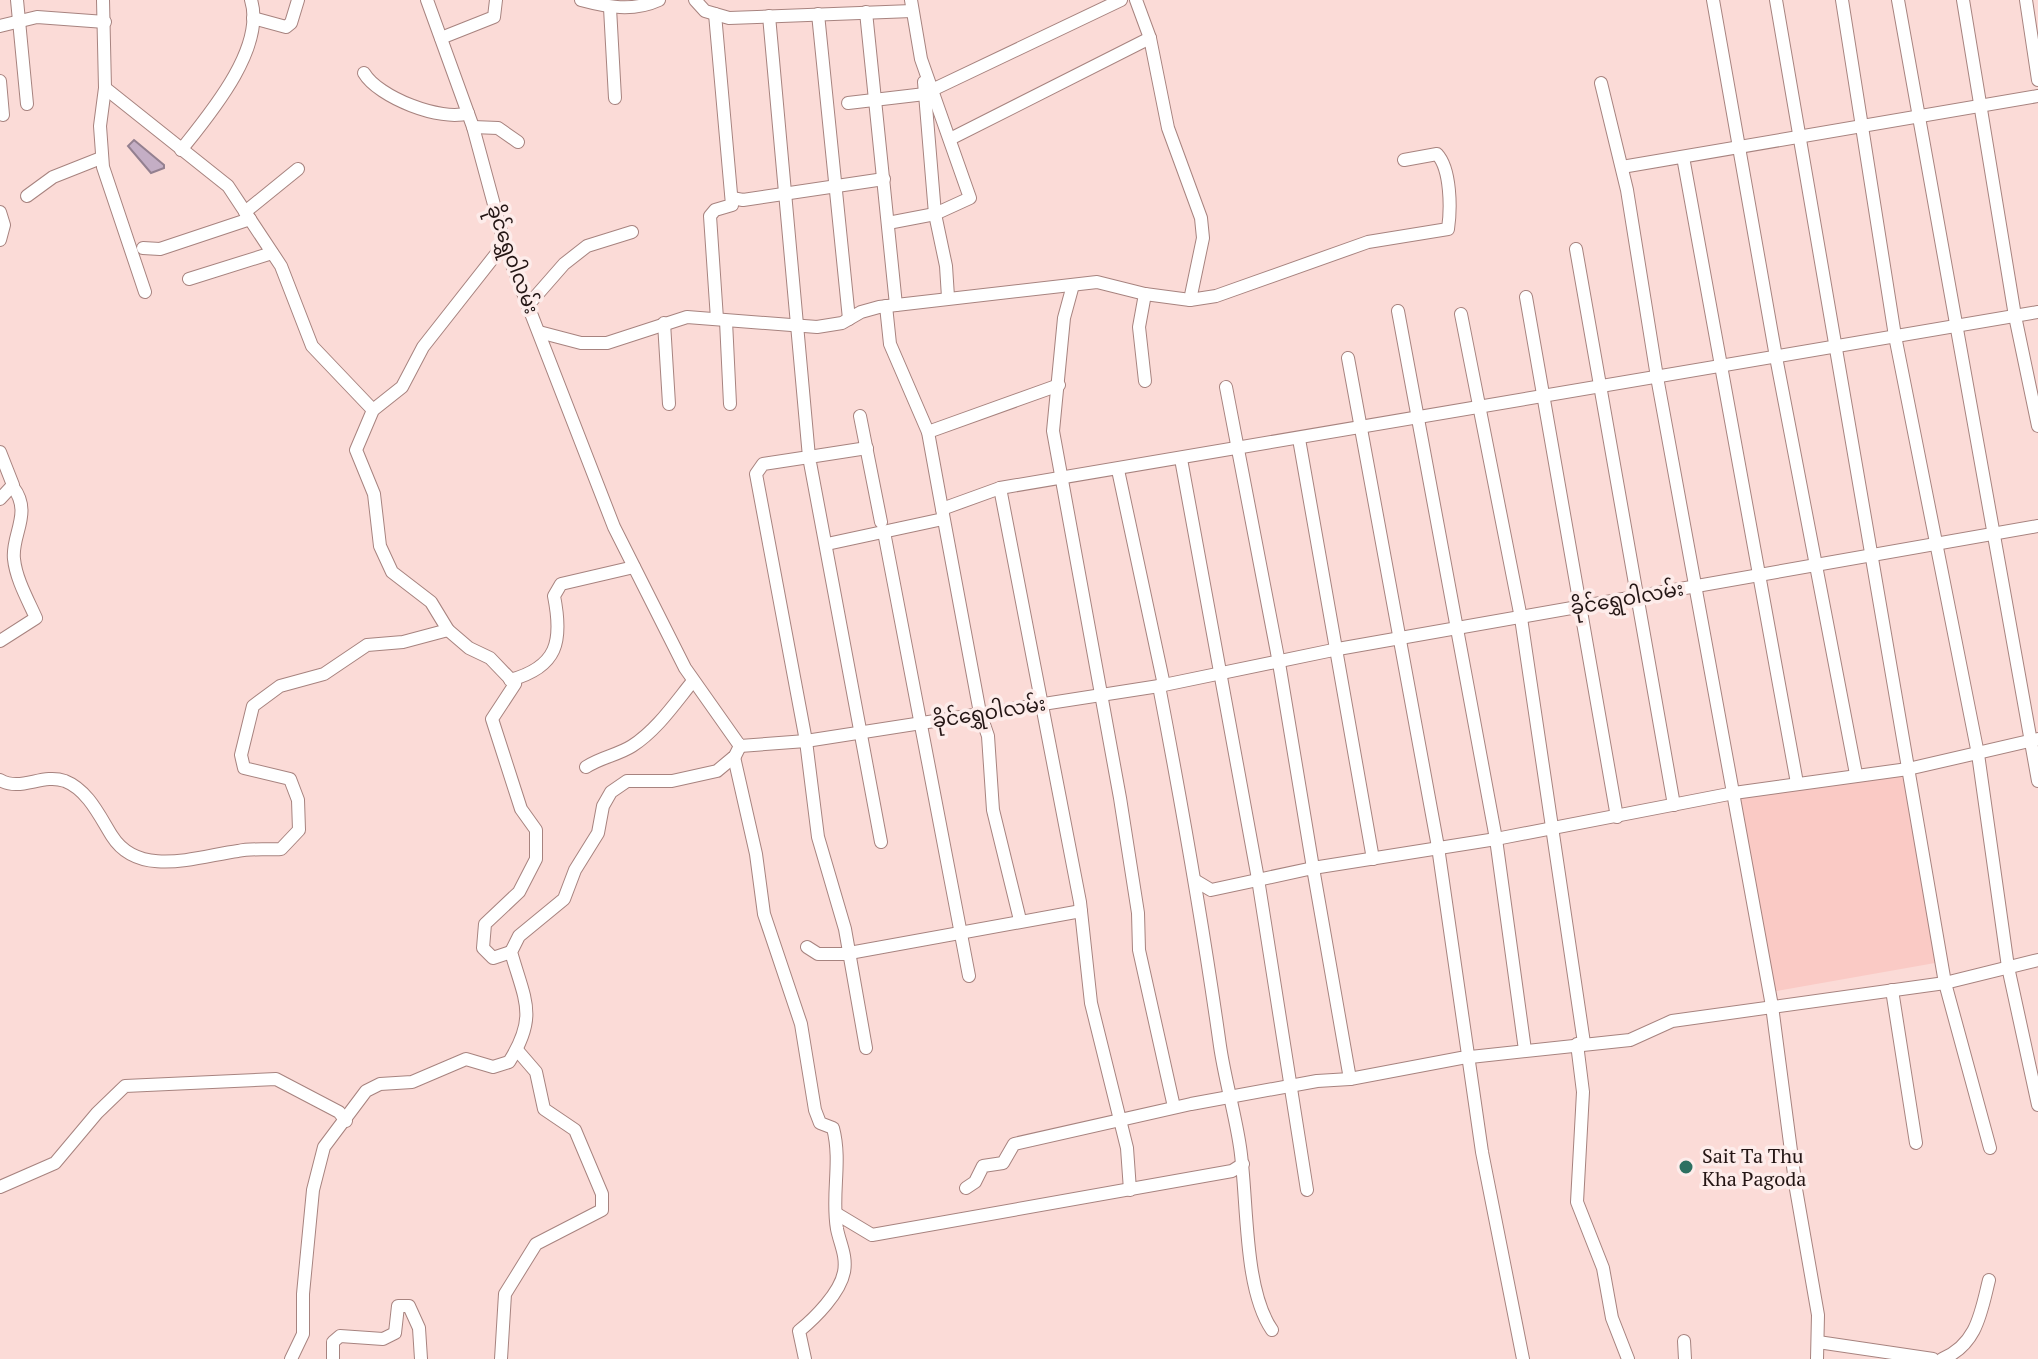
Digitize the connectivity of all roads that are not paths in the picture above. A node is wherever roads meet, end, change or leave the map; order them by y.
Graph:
1 (17, 0) edge
2 (103, 0) edge
3 (251, 0) edge
4 (298, 0) edge
5 (427, 0) edge
6 (496, 0) edge
7 (581, 0) edge
8 (659, 0) edge
9 (695, 0) edge
10 (1121, 0) edge
11 (1136, 0) edge
12 (1713, 0) edge
13 (1776, 0) edge
14 (1842, 0) edge
15 (1898, 0) edge
16 (1963, 0) edge
17 (2026, 0) edge
18 (912, 5) edge
19 (610, 8) junction
20 (866, 12) junction
21 (715, 14) junction
22 (818, 14) junction
23 (769, 16) junction
24 (253, 18) junction
25 (21, 19) junction
26 (105, 22) junction
27 (0, 26) edge
28 (441, 38) junction
29 (1150, 38) junction
30 (364, 73) dead end
31 (2038, 80) edge
32 (0, 81) edge
33 (1601, 83) dead end
34 (105, 88) junction
35 (929, 92) junction
36 (2038, 96) edge
37 (615, 98) dead end
38 (876, 100) junction
39 (848, 103) dead end
40 (27, 104) dead end
41 (1981, 106) junction
42 (468, 113) junction
43 (3, 115) dead end
44 (1917, 116) junction
45 (1863, 126) junction
46 (473, 127) junction
47 (1800, 137) junction
48 (950, 139) junction
49 (518, 142) dead end
50 (1740, 147) junction
51 (181, 150) junction
52 (1683, 157) junction
53 (101, 158) junction
54 (1404, 160) dead end
55 (1622, 167) junction
56 (298, 169) dead end
57 (884, 179) junction
58 (836, 187) junction
59 (786, 194) junction
60 (27, 196) dead end
61 (732, 198) junction
62 (0, 212) edge
63 (935, 214) junction
64 (247, 216) junction
65 (888, 223) junction
66 (632, 232) dead end
67 (0, 240) edge
68 (504, 244) junction
69 (143, 248) dead end
70 (1576, 249) dead end
71 (272, 253) junction
72 (189, 279) dead end
73 (1073, 285) junction
74 (145, 292) dead end
75 (1145, 294) junction
76 (948, 297) junction
77 (1526, 297) dead end
78 (1190, 300) junction
79 (529, 304) junction
80 (891, 306) junction
81 (1398, 311) dead end
82 (2038, 312) edge
83 (1461, 314) dead end
84 (2015, 316) junction
85 (849, 319) junction
86 (722, 320) junction
87 (664, 323) junction
88 (797, 325) junction
89 (1954, 326) junction
90 (539, 332) junction
91 (1895, 336) junction
92 (1836, 346) junction
93 (1776, 357) junction
94 (1348, 358) dead end
95 (1722, 366) junction
96 (1657, 377) junction
97 (1145, 381) dead end
98 (1059, 385) junction
99 (1226, 387) dead end
100 (1600, 387) junction
101 (1543, 396) junction
102 (669, 404) dead end
103 (730, 404) dead end
104 (1481, 407) junction
105 (373, 410) junction
106 (860, 416) dead end
107 (1419, 419) junction
108 (2038, 426) edge
109 (1360, 429) junction
110 (928, 432) junction
111 (1299, 439) junction
112 (867, 448) junction
113 (1239, 449) junction
114 (0, 452) edge
115 (809, 457) junction
116 (1181, 459) junction
117 (1118, 470) junction
118 (1060, 478) junction
119 (13, 487) junction
120 (1000, 488) junction
121 (0, 499) edge
122 (942, 514) junction
123 (2038, 526) edge
124 (882, 527) junction
125 (1996, 533) junction
126 (827, 544) junction
127 (1938, 545) junction
128 (1872, 557) junction
129 (1816, 565) junction
130 (634, 567) junction
131 (1758, 575) junction
132 (1695, 586) junction
133 (1637, 597) junction
134 (1580, 607) junction
135 (1521, 618) junction
136 (448, 630) junction
137 (1456, 630) junction
138 (1399, 640) junction
139 (0, 641) edge
140 (1338, 649) junction
141 (1279, 663) junction
142 (1221, 672) junction
143 (510, 680) junction
144 (693, 681) junction
145 (1162, 686) junction
146 (1100, 694) junction
147 (1044, 704) junction
148 (980, 713) junction
149 (921, 723) junction
150 (864, 732) junction
151 (2034, 739) edge
152 (806, 741) junction
153 (737, 752) junction
154 (1978, 754) junction
155 (586, 767) dead end
156 (1908, 769) junction
157 (1856, 774) junction
158 (0, 780) edge
159 (2038, 781) edge
160 (1797, 783) junction
161 (1734, 793) junction
162 (1674, 805) junction
163 (1617, 817) junction
164 (1553, 828) junction
165 (1496, 839) junction
166 (881, 842) dead end
167 (1438, 847) junction
168 (1373, 859) junction
169 (1313, 868) junction
170 (1258, 879) junction
171 (1196, 881) junction
172 (1081, 911) junction
173 (1020, 920) junction
174 (960, 932) junction
175 (807, 947) dead end
176 (848, 953) junction
177 (505, 954) junction
178 (2038, 960) edge
179 (2008, 967) junction
180 (969, 976) dead end
181 (1945, 983) junction
182 (1892, 990) junction
183 (1772, 1006) junction
184 (1580, 1043) junction
185 (866, 1048) dead end
186 (517, 1050) junction
187 (1525, 1050) junction
188 (1468, 1057) junction
189 (1350, 1079) junction
190 (1288, 1088) junction
191 (1232, 1099) junction
192 (2038, 1105) edge
193 (1174, 1107) junction
194 (1120, 1119) junction
195 (346, 1121) junction
196 (1916, 1143) dead end
197 (1990, 1148) dead end
198 (1243, 1164) junction
199 (0, 1187) edge
200 (966, 1188) dead end
201 (1130, 1190) junction
202 (1307, 1190) dead end
203 (837, 1214) junction
204 (1989, 1280) dead end
205 (1272, 1330) dead end
206 (1684, 1341) dead end
207 (1818, 1342) junction
208 (291, 1359) edge
209 (333, 1359) edge
210 (421, 1359) edge
211 (501, 1359) edge
212 (805, 1359) edge
213 (1523, 1359) edge
214 (1628, 1359) edge
215 (1685, 1359) edge
216 (1817, 1359) edge
217 (1933, 1359) edge
218 (1942, 1359) edge

1 - 25 street
2 - 26 street
3 - 24 street
4 - 24 street
5 - 28 street, ခိုင်ရွှေဝါလမ်း
6 - 28 street
7 - 19 street
8 - 19 street
9 - 21 street
10 - 35 street
11 - 29 street
12 - 50 street
13 - 47 street
14 - 45 street
15 - 44 street
16 - 41 street
17 - 31 street
18 - 20 street
18 - 35 street
19 - 37 street
20 - 22 street
20 - 38 street
21 - 23 street
21 - 61 street
22 - 23 street
22 - 58 street
23 - 59 street
24 - 51 street
25 - 26 street
25 - 27 street
25 - 40 street
26 - 34 street
28 - 42 street, ခိုင်ရွှေဝါလမ်း
29 - 48 street
29 - 78 street
30 - 42 street
32 - 43 street
33 - 55 street
34 - 51 street
34 - 53 street
35 - 38 street
35 - 48 street
35 - 63 street
36 - 41 street
38 - 39 street
38 - 57 street
41 - 44 street
41 - 84 street
42 - 46 street, ခိုင်ရွှေဝါလမ်း
44 - 45 street
44 - 89 street
45 - 47 street
45 - 91 street
46 - 49 street
46 - 68 street, ခိုင်ရွှေဝါလမ်း
47 - 50 street
47 - 92 street
48 - 63 street
50 - 52 street
50 - 93 street
51 - 64 street
52 - 55 street
52 - 95 street
53 - 60 street
53 - 74 street
54 - 78 street
55 - 96 street
56 - 64 street
57 - 58 street
57 - 65 street
58 - 59 street
58 - 85 street
59 - 61 street
59 - 88 street
61 - 86 street
62 - 67 street
63 - 65 street
63 - 76 street
64 - 69 street
64 - 71 street
65 - 80 street
66 - 79 street
68 - 79 street, ခိုင်ရွှေဝါလမ်း
68 - 105 street
70 - 100 street
71 - 72 street
71 - 105 street
73 - 75 street
73 - 76 street
73 - 98 street
75 - 78 street
75 - 97 street
76 - 80 street
77 - 101 street
79 - 90 street, ခိုင်ရွှေဝါလမ်း
80 - 85 street
80 - 110 street
81 - 107 street
82 - 84 street
83 - 104 street
84 - 89 street
84 - 108 street
85 - 88 street
86 - 87 street
86 - 88 street
86 - 103 street
87 - 90 street
87 - 102 street
88 - 115 street
89 - 91 street
89 - 125 street
90 - 130 street, ခိုင်ရွှေဝါလမ်း
91 - 92 street
91 - 127 street
92 - 93 street
92 - 128 street
93 - 95 street
93 - 129 street
94 - 109 street
95 - 96 street
95 - 131 street
96 - 100 street
96 - 132 street
98 - 110 street
98 - 118 street
99 - 113 street
100 - 101 street
100 - 133 street
101 - 104 street
101 - 134 street
104 - 107 street
104 - 135 street
105 - 136 street
106 - 112 street
107 - 109 street
107 - 137 street
109 - 111 street
109 - 138 street
110 - 122 street
111 - 113 street
111 - 140 street
112 - 115 street
112 - 124 street
113 - 116 street
113 - 141 street
114 - 119 street
115 - 126 street
115 - 152 street
116 - 117 street
116 - 142 street
117 - 118 street
117 - 145 street
118 - 120 street
118 - 146 street
119 - 121 street
119 - 139 street
120 - 122 street
120 - 147 street
122 - 124 street
122 - 148 street
123 - 125 street, ခိုင်ရွှေဝါလမ်း
124 - 126 street
124 - 149 street
125 - 127 street, ခိုင်ရွှေဝါလမ်း
125 - 151 street
126 - 150 street
127 - 128 street, ခိုင်ရွှေဝါလမ်း
127 - 154 street
128 - 129 street, ခိုင်ရွှေဝါလမ်း
128 - 156 street
129 - 131 street, ခိုင်ရွှေဝါလမ်း
129 - 157 street
130 - 143 street
130 - 144 street, ခိုင်ရွှေဝါလမ်း
131 - 132 street, ခိုင်ရွှေဝါလမ်း
131 - 160 street
132 - 133 street, ခိုင်ရွှေဝါလမ်း
132 - 161 street
133 - 134 street, ခိုင်ရွှေဝါလမ်း
133 - 162 street
134 - 135 street, ခိုင်ရွှေဝါလမ်း
134 - 163 street
135 - 137 street, ခိုင်ရွှေဝါလမ်း
135 - 164 street
136 - 143 street
136 - 158 street
137 - 138 street, ခိုင်ရွှေဝါလမ်း
137 - 165 street
138 - 140 street, ခိုင်ရွှေဝါလမ်း
138 - 167 street
140 - 141 street, ခိုင်ရွှေဝါလမ်း
140 - 168 street
141 - 142 street, ခိုင်ရွှေဝါလမ်း
141 - 169 street
142 - 145 street, ခိုင်ရွှေဝါလမ်း
142 - 170 street
143 - 177 street
144 - 153 street, ခိုင်ရွှေဝါလမ်း
144 - 155 street
145 - 146 street, ခိုင်ရွှေဝါလမ်း
145 - 171 street
146 - 147 street, ခိုင်ရွှေဝါလမ်း
146 - 193 street
147 - 148 street, ခိုင်ရွှေဝါလမ်း
147 - 172 street
148 - 149 street, ခိုင်ရွှေဝါလမ်း
148 - 173 street
149 - 150 street, ခိုင်ရွှေဝါလမ်း
149 - 174 street
150 - 152 street, ခိုင်ရွှေဝါလမ်း
150 - 166 street
151 - 154 street
151 - 159 street
152 - 153 street, ခိုင်ရွှေဝါလမ်း
152 - 176 street
153 - 177 street
153 - 203 street
154 - 156 street
154 - 179 street
156 - 157 street
156 - 181 street
157 - 160 street
160 - 161 street
161 - 162 street
161 - 183 street
162 - 163 street
163 - 164 street
164 - 165 street
164 - 184 street
165 - 167 street
165 - 187 street
167 - 168 street
167 - 188 street
168 - 169 street
169 - 170 street
169 - 189 street
170 - 171 street
170 - 190 street
171 - 191 street
172 - 173 street
172 - 194 street
173 - 174 street
174 - 176 street
174 - 180 street
175 - 176 street
176 - 185 street
177 - 186 street
178 - 179 street
179 - 181 street
179 - 192 street
181 - 182 street
181 - 197 street
182 - 183 street
182 - 196 street
183 - 184 street
183 - 207 street
184 - 187 street
184 - 214 street
186 - 195 street
186 - 211 street
187 - 188 street
188 - 189 street
188 - 213 street
189 - 190 street
190 - 191 street
190 - 202 street
191 - 193 street
191 - 198 street
193 - 194 street
194 - 200 street
194 - 201 street
195 - 199 street
195 - 208 street
198 - 201 street
198 - 205 street
201 - 203 street
203 - 212 street
204 - 218 street
206 - 215 street
207 - 216 street
207 - 217 street
209 - 210 street

